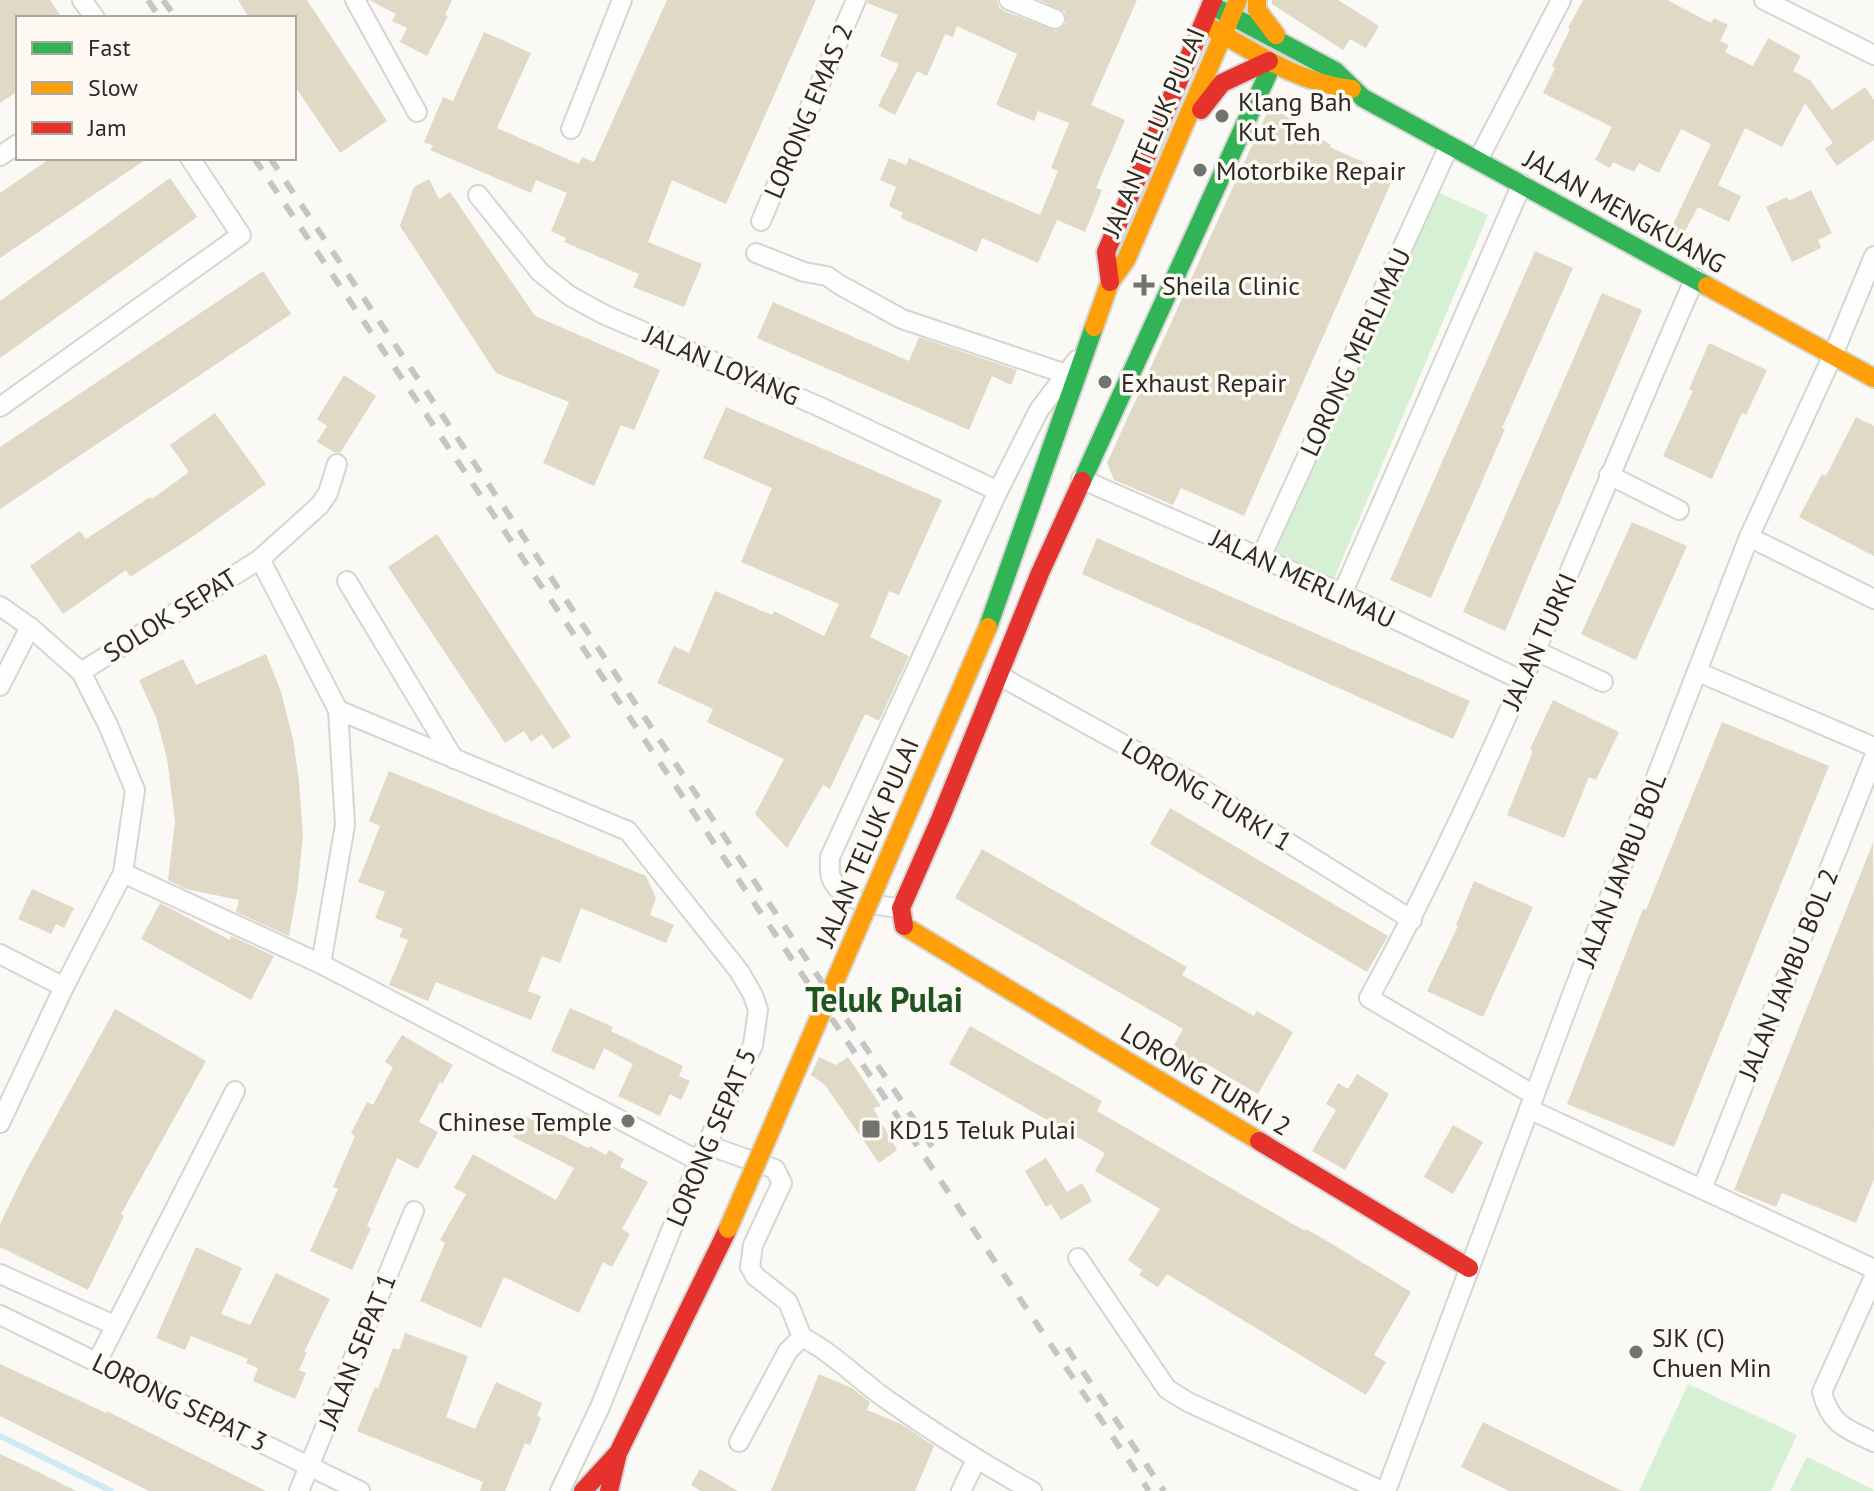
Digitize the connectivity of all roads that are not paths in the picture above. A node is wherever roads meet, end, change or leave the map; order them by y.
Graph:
1 (355, 0) edge
2 (622, 0) edge
3 (856, 0) edge
4 (1009, 0) edge
5 (1257, 0) edge
6 (1561, 0) edge
7 (1764, 0) edge
8 (1212, 2) edge
9 (1234, 8) edge
10 (1055, 19) dead end
11 (1202, 23) junction
12 (1224, 34) junction
13 (1279, 39) junction
14 (1874, 55) edge
15 (1271, 62) junction
16 (1352, 89) junction
17 (417, 112) dead end
18 (571, 129) dead end
19 (1181, 136) junction
20 (1449, 146) junction
21 (191, 160) edge
22 (1478, 160) junction
23 (1522, 184) junction
24 (478, 195) dead end
25 (761, 221) dead end
26 (756, 253) dead end
27 (1874, 256) edge
28 (1695, 278) junction
29 (1110, 282) junction
30 (1088, 345) junction
31 (1832, 357) junction
32 (1066, 374) junction
33 (1874, 378) edge
34 (0, 407) edge
35 (337, 464) dead end
36 (1609, 475) junction
37 (1081, 479) junction
38 (998, 491) junction
39 (1679, 510) dead end
40 (1749, 537) junction
41 (1261, 557) junction
42 (260, 559) junction
43 (347, 581) dead end
44 (1342, 594) junction
45 (1874, 599) edge
46 (0, 606) edge
47 (30, 627) junction
48 (1536, 651) junction
49 (81, 672) junction
50 (1698, 672) junction
51 (998, 675) junction
52 (1523, 681) junction
53 (1603, 682) dead end
54 (0, 686) edge
55 (338, 710) junction
56 (1874, 747) edge
57 (1874, 757) edge
58 (454, 759) junction
59 (123, 873) junction
60 (901, 908) junction
61 (1412, 920) junction
62 (0, 954) edge
63 (321, 964) junction
64 (64, 987) junction
65 (235, 1091) dead end
66 (1532, 1102) junction
67 (0, 1123) edge
68 (703, 1153) junction
69 (1702, 1189) junction
70 (414, 1211) dead end
71 (1078, 1258) dead end
72 (1469, 1268) junction
73 (1874, 1269) edge
74 (0, 1274) edge
75 (1874, 1277) edge
76 (1867, 1313) edge
77 (0, 1315) edge
78 (114, 1325) junction
79 (802, 1337) junction
80 (97, 1362) junction
81 (739, 1442) dead end
82 (1874, 1442) edge
83 (618, 1453) junction
84 (976, 1460) junction
85 (310, 1465) junction
86 (299, 1491) edge
87 (360, 1491) edge
88 (560, 1491) edge
89 (583, 1491) edge
90 (609, 1491) edge
91 (961, 1491) edge
92 (1032, 1491) edge
93 (1384, 1491) edge

1 - 17 street
2 - 18 street
3 - 25 street, LORONG EMAS 2
4 - 10 street
5 - 13 street
6 - 22 street
7 - 14 street
8 - 9 street, JALAN MENGKUANG
8 - 11 street, JALAN TELUK PULAI
9 - 12 street, JALAN TELUK PULAI
9 - 13 street, JALAN MENGKUANG
11 - 12 street, JALAN MENGKUANG
11 - 29 street, JALAN TELUK PULAI
12 - 15 street, JALAN MENGKUANG
12 - 19 street, JALAN TELUK PULAI
13 - 16 street, JALAN MENGKUANG
15 - 16 street, JALAN MENGKUANG
15 - 19 street
15 - 37 street
16 - 20 street, JALAN MENGKUANG
19 - 29 street, JALAN TELUK PULAI
20 - 22 street, JALAN MENGKUANG
20 - 41 street, LORONG MERLIMAU
21 - 34 street
22 - 23 street, JALAN MENGKUANG
23 - 28 street, JALAN MENGKUANG
23 - 44 street
24 - 38 street, JALAN LOYANG
26 - 32 street
27 - 31 street, JALAN JAMBU BOL
28 - 31 street, JALAN MENGKUANG
28 - 36 street, JALAN TURKI
29 - 30 street, JALAN TELUK PULAI
30 - 32 street
30 - 83 street, JALAN TELUK PULAI, bridge
31 - 33 street, JALAN MENGKUANG
31 - 40 street, JALAN JAMBU BOL
32 - 38 street
35 - 42 street, SOLOK SEPAT
36 - 39 street
36 - 48 street, JALAN TURKI
37 - 41 street, JALAN MERLIMAU
37 - 51 street
38 - 60 street
40 - 45 street
40 - 50 street, JALAN JAMBU BOL
41 - 44 street, JALAN MERLIMAU
42 - 49 street, SOLOK SEPAT
42 - 55 street
43 - 58 street
44 - 52 street, JALAN MERLIMAU
46 - 47 street
47 - 49 street
47 - 54 street
48 - 52 street, JALAN TURKI
48 - 53 street
49 - 59 street
50 - 56 street
50 - 66 street, JALAN JAMBU BOL
51 - 60 street
51 - 61 street, LORONG TURKI 1
52 - 61 street, JALAN TURKI
55 - 58 street, LORONG SEPAT 5
55 - 63 street
57 - 69 street, JALAN JAMBU BOL 2
58 - 68 street, LORONG SEPAT 5
59 - 63 street
59 - 64 street
60 - 72 street, LORONG TURKI 2
61 - 66 street, JALAN TURKI
62 - 64 street
63 - 68 street
64 - 67 street
65 - 78 street
66 - 69 street
66 - 72 street, JALAN JAMBU BOL
68 - 79 street
68 - 88 street, LORONG SEPAT 5
69 - 73 street
70 - 85 street, JALAN SEPAT 1
71 - 93 street
72 - 93 street, JALAN JAMBU BOL
74 - 78 street
75 - 76 street
76 - 82 street
77 - 80 street, LORONG SEPAT 3
78 - 80 street
79 - 81 street
79 - 84 street
80 - 85 street, LORONG SEPAT 3
83 - 89 street, JALAN TELUK PULAI
83 - 90 street, JALAN TELUK PULAI
84 - 91 street
84 - 92 street
85 - 86 street, JALAN SEPAT 1
85 - 87 street, LORONG SEPAT 3

